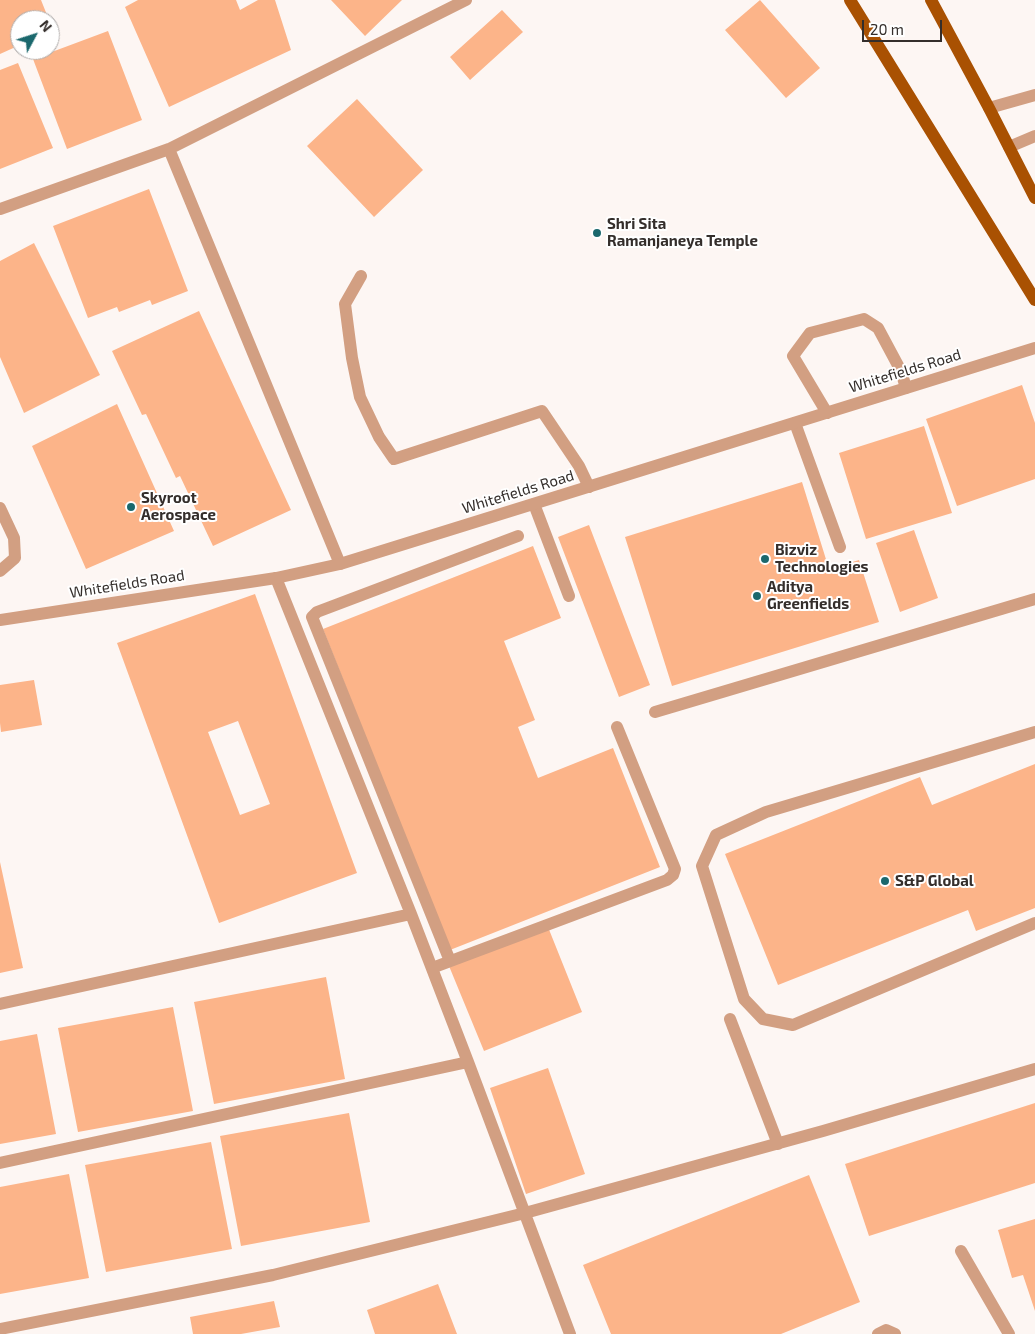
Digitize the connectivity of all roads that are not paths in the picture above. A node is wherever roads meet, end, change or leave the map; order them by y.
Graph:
1 (465, 0) edge
2 (850, 0) edge
3 (931, 2) edge
4 (1035, 95) edge
5 (989, 108) junction
6 (1035, 136) edge
7 (1009, 147) junction
8 (169, 149) junction
9 (1035, 198) edge
10 (0, 209) edge
11 (361, 276) dead end
12 (1035, 300) edge
13 (1035, 348) edge
14 (906, 388) junction
15 (828, 413) junction
16 (795, 423) junction
17 (589, 487) junction
18 (534, 504) junction
19 (0, 508) edge
20 (518, 536) dead end
21 (840, 547) dead end
22 (340, 564) junction
23 (0, 571) edge
24 (276, 578) junction
25 (569, 596) dead end
26 (1035, 599) edge
27 (0, 620) edge
28 (654, 712) dead end
29 (617, 727) dead end
30 (1035, 732) edge
31 (411, 914) junction
32 (1035, 922) edge
33 (450, 961) junction
34 (432, 968) junction
35 (0, 1004) edge
36 (730, 1019) dead end
37 (468, 1062) junction
38 (1035, 1069) edge
39 (778, 1144) junction
40 (0, 1163) edge
41 (525, 1213) junction
42 (961, 1251) dead end
43 (0, 1329) edge
44 (570, 1334) edge
45 (878, 1334) edge
46 (895, 1334) edge
47 (1010, 1334) edge

1 - 8 street
2 - 12 main road
3 - 5 main road
4 - 5 street
5 - 7 main road
6 - 7 street
7 - 9 main road
8 - 10 street
8 - 22 street
11 - 17 street
13 - 14 street, Whitefields Road
14 - 15 street, Whitefields Road
14 - 15 street
15 - 16 street, Whitefields Road
16 - 17 street, Whitefields Road
16 - 21 street
17 - 18 street, Whitefields Road
18 - 22 street, Whitefields Road
18 - 25 street
19 - 23 street
20 - 33 street
22 - 24 street, Whitefields Road
24 - 27 street, Whitefields Road
24 - 31 street
26 - 28 street
29 - 33 street
30 - 32 street
31 - 34 street
31 - 35 street
33 - 34 street
34 - 37 street
36 - 39 street
37 - 40 street
37 - 41 street
38 - 39 street
39 - 41 street
41 - 43 street
41 - 44 street
42 - 47 street
45 - 46 street

